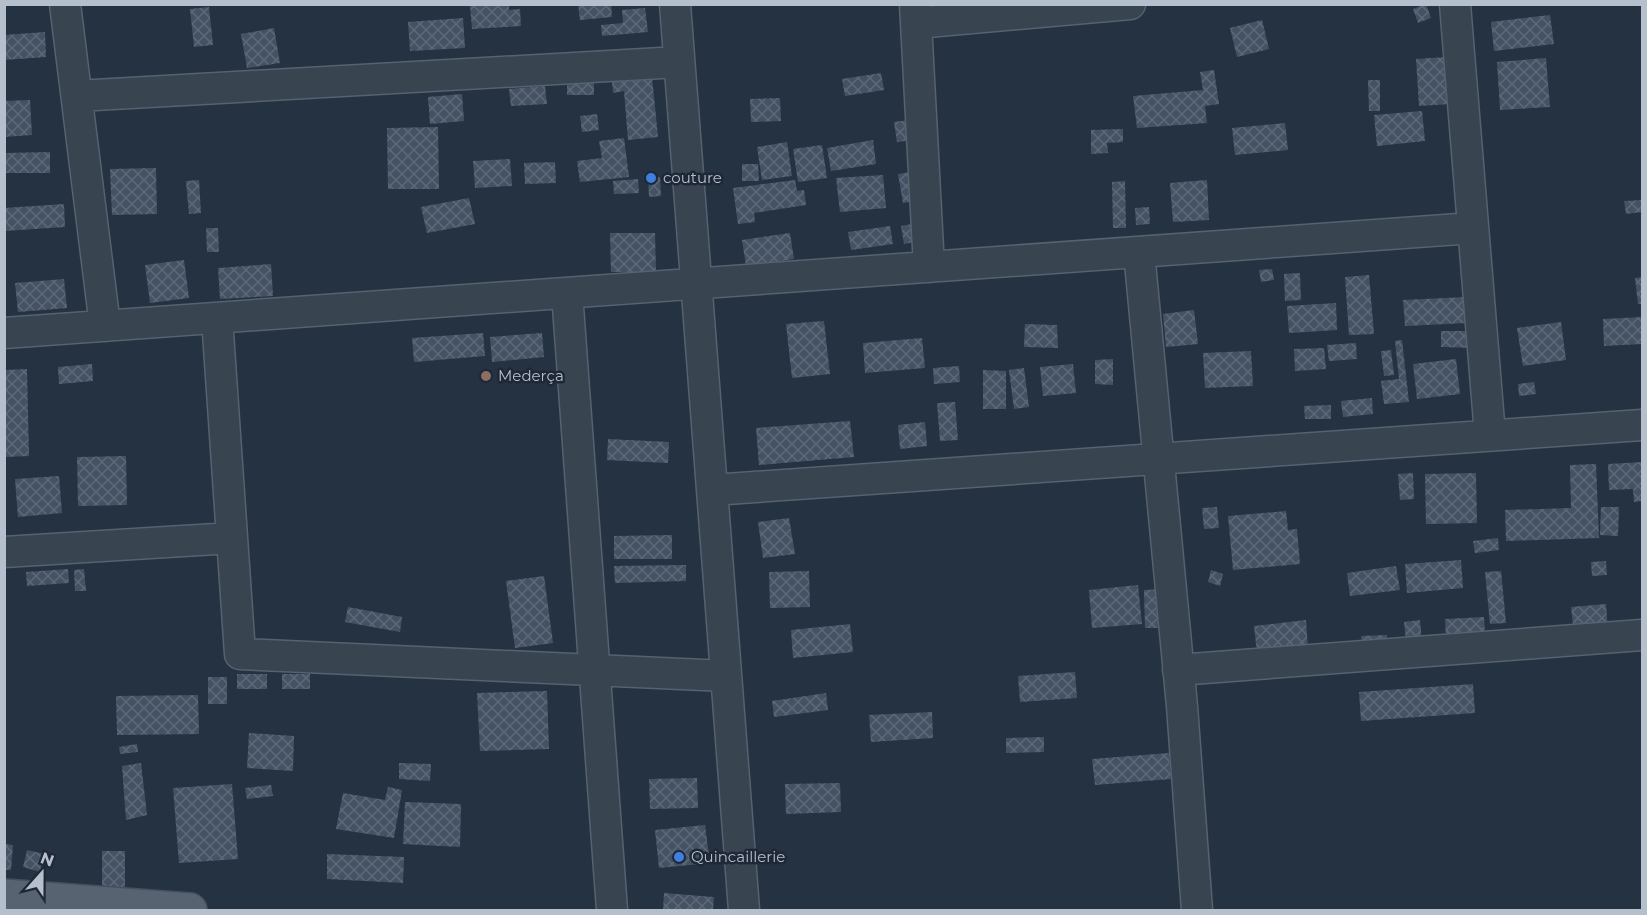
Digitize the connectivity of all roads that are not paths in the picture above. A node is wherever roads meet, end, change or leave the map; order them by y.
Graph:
1 (65, 4) edge
2 (675, 4) edge
3 (1130, 4) edge
4 (1455, 4) edge
5 (915, 14) edge
6 (679, 62) junction
7 (77, 96) junction
8 (1473, 228) junction
9 (1139, 252) junction
10 (929, 267) junction
11 (696, 284) junction
12 (567, 293) junction
13 (217, 318) junction
14 (105, 326) junction
15 (4, 333) edge
16 (1642, 425) edge
17 (1490, 435) junction
18 (1158, 459) junction
19 (712, 490) junction
20 (232, 538) junction
21 (4, 552) edge
22 (1642, 635) edge
23 (595, 670) junction
24 (1178, 670) junction
25 (726, 676) junction
26 (4, 896) edge
27 (190, 910) edge
28 (612, 910) edge
29 (744, 910) edge
30 (1197, 910) edge

1 - 7 street
2 - 6 street
3 - 5 street
4 - 8 street
5 - 10 street
6 - 7 street
6 - 11 street
7 - 14 street
8 - 9 street
8 - 17 street
9 - 10 street
9 - 18 street
10 - 11 street
11 - 12 street
11 - 19 street
12 - 13 street
12 - 23 street
13 - 14 street
13 - 20 street
14 - 15 street
16 - 17 street
17 - 18 street
18 - 19 street
18 - 24 street
19 - 25 street
20 - 21 street
20 - 23 street
22 - 24 street
23 - 25 street
23 - 28 street
24 - 30 street
25 - 29 street
26 - 27 main road

